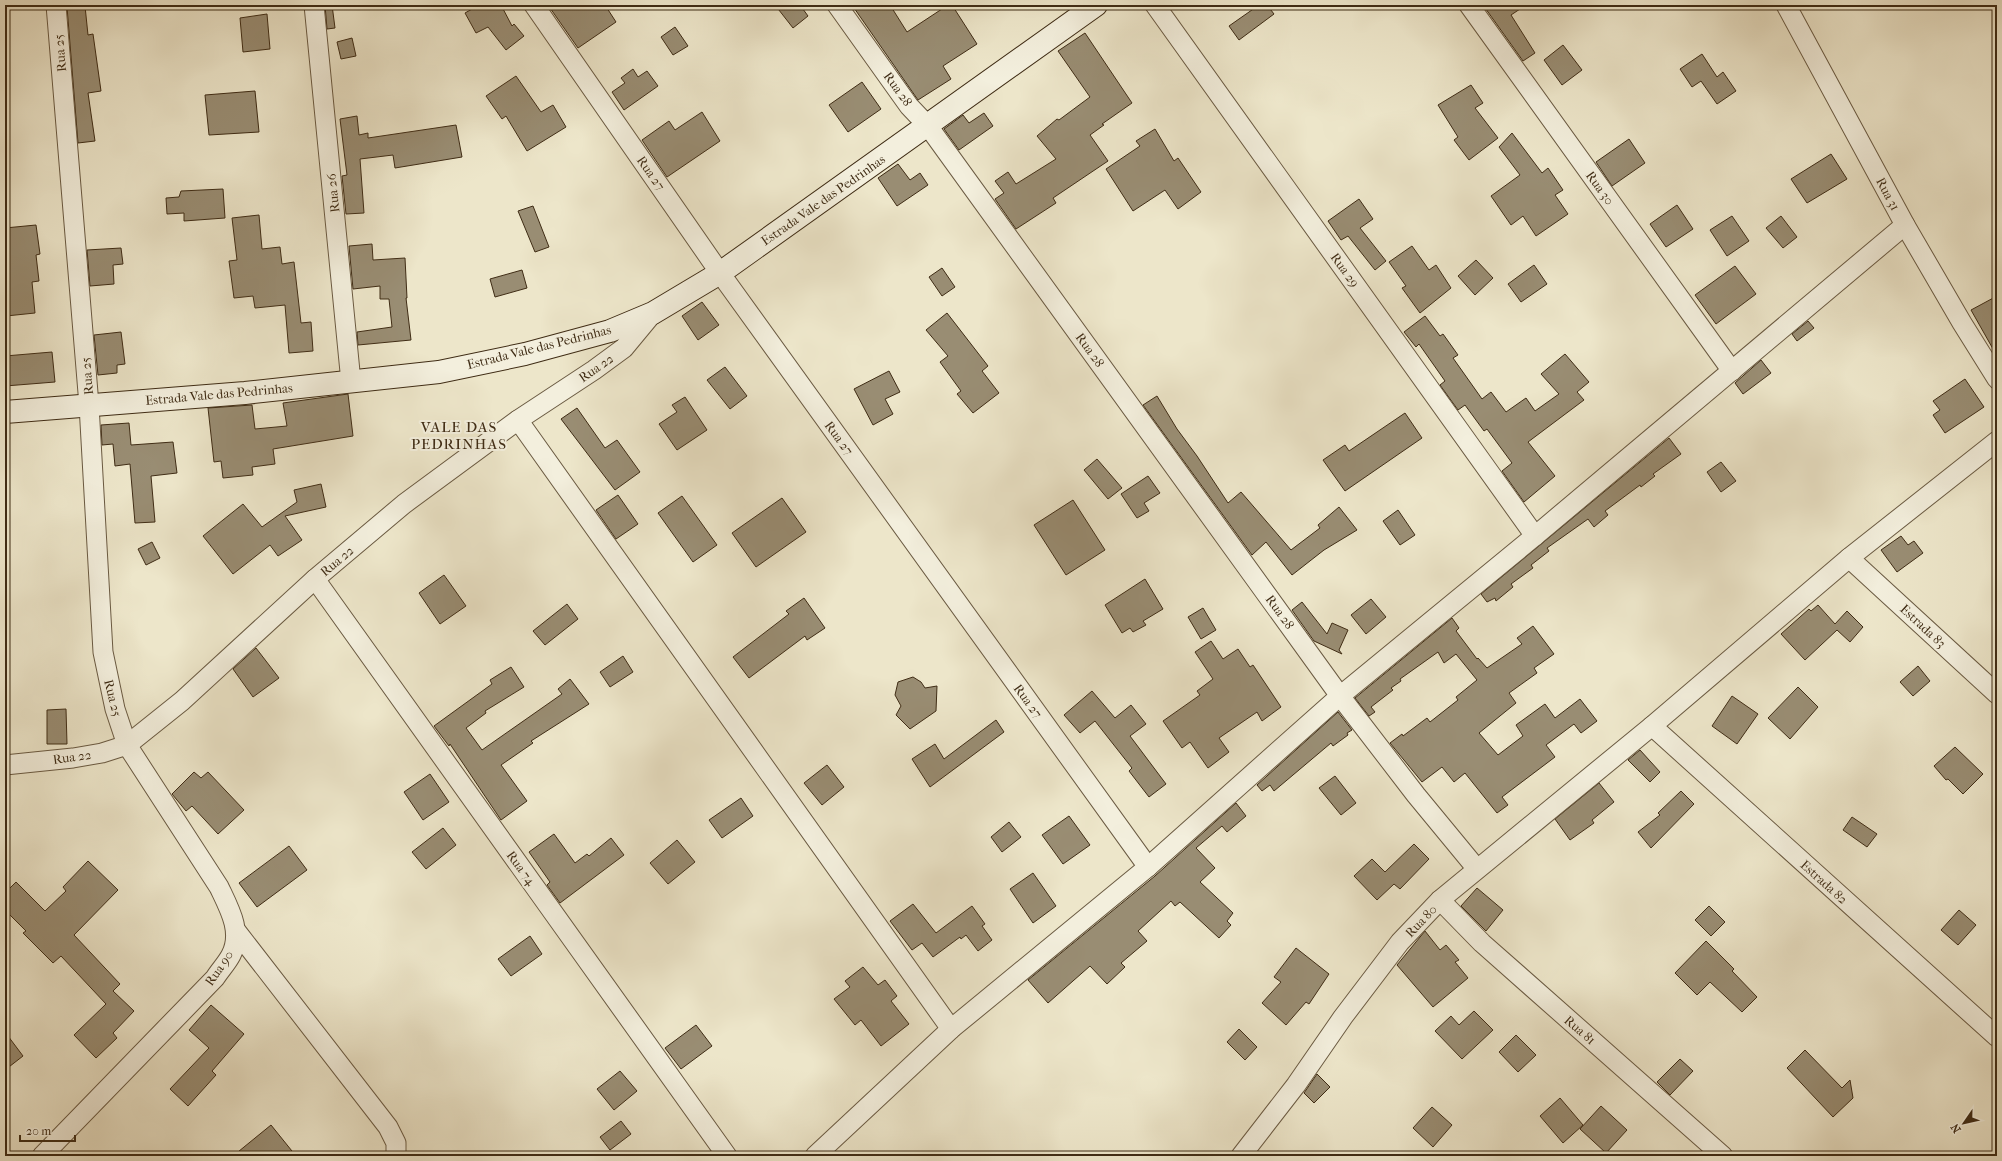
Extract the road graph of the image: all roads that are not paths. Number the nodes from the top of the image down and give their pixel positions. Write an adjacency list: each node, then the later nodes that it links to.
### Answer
1 (56, 5): 16 (street, Rua 25)
2 (314, 5): 15 (street, Rua 26)
3 (534, 5): 11 (street, Rua 27)
4 (837, 5): 9 (street, Rua 28)
5 (1096, 5): 9 (main road, Estrada Vale das Pedrinhas)
6 (1155, 5): 20 (street, Rua 29)
7 (1469, 5): 13 (street, Rua 30)
8 (1786, 5): 10 (street, Rua 31)
9 (928, 126): 11 (main road, Estrada Vale das Pedrinhas); 24 (street, Rua 28)
10 (1905, 225): 13 (street); 14 (street, Rua 31)
11 (720, 273): 12 (main road, Estrada Vale das Pedrinhas); 28 (street, Rua 27)
12 (653, 313): 15 (main road, Estrada Vale das Pedrinhas); 18 (street, Rua 22)
13 (1732, 371): 20 (street)
14 (1997, 379)
15 (352, 382): 16 (main road, Estrada Vale das Pedrinhas)
16 (89, 406): 17 (main road, Estrada Vale das Pedrinhas); 26 (street, Rua 25)
17 (5, 412)
18 (518, 420): 22 (street, Rua 22); 32 (street)
19 (1997, 441): 21 (street, Rua 80)
20 (1535, 536): 24 (street)
21 (1849, 558): 23 (street, Estrada 83); 25 (street, Rua 80)
22 (315, 579): 26 (street, Rua 22); 36 (street, Rua 74)
23 (1997, 694)
24 (1340, 696): 28 (street); 29 (street)
25 (1652, 726): 29 (street, Rua 80); 33 (street, Estrada 82)
26 (127, 745): 27 (street, Rua 22); 31 (street, Rua 90)
27 (5, 765)
28 (1148, 867): 32 (street)
29 (1477, 869): 30 (street, Rua 80)
30 (1440, 900): 38 (street, Rua 80); 39 (street, Rua 81)
31 (236, 932): 34 (street, Rua 90); 35 (street)
32 (951, 1029): 37 (street)
33 (1997, 1037)
34 (42, 1156)
35 (396, 1156)
36 (727, 1156)
37 (815, 1156)
38 (1241, 1156)
39 (1723, 1156)

